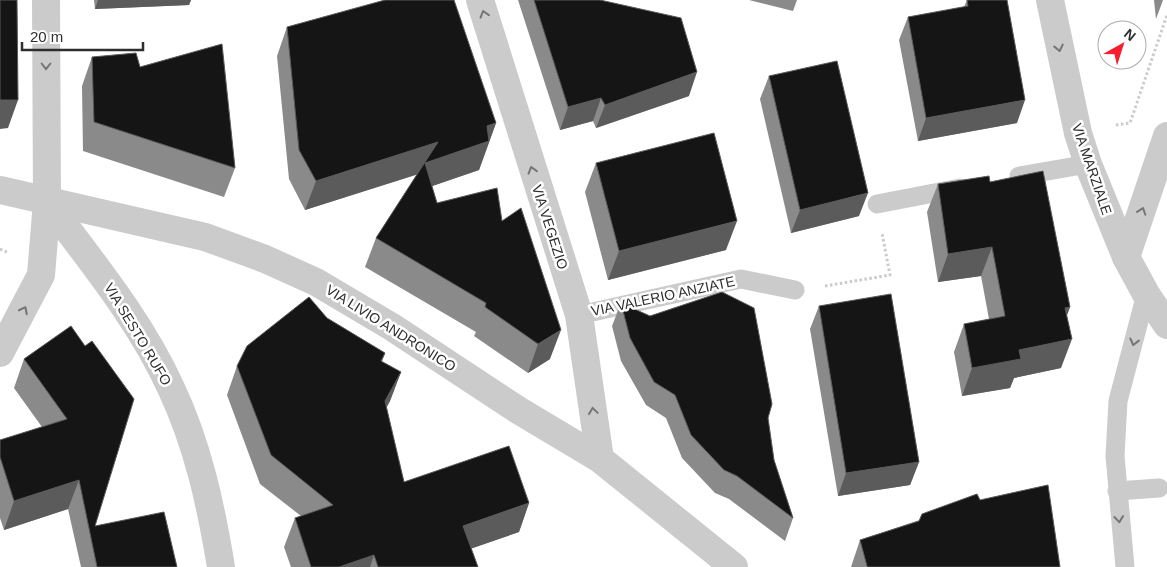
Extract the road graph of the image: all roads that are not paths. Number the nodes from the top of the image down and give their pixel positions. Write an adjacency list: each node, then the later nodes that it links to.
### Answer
1 (46, 0): 9 (street, one-way to 9)
2 (480, 0): 14 (street, VIA VEGEZIO, one-way to 2)
3 (1050, 0): 5 (street, VIA MARZIALE, one-way to 5)
4 (1167, 136): 11 (street, one-way to 4)
5 (1088, 164): 6 (lane); 11 (street, VIA MARZIALE)
6 (1000, 180)
7 (982, 184): 10 (lane)
8 (0, 190): 9 (street, VIA LIVIO ANDRONICO)
9 (47, 202): 16 (street, one-way to 9); 17 (street, VIA LIVIO ANDRONICO); 20 (street, VIA SESTO RUFO)
10 (878, 204)
11 (1126, 257): 13 (street, VIA MARZIALE)
12 (795, 290): 14 (lane, VIA VALERIO ANZIATE)
13 (1146, 294): 15 (street, VIA MARZIALE); 19 (lane, one-way to 19)
14 (579, 315): 17 (street, VIA VEGEZIO, one-way to 14)
15 (1167, 325)
16 (0, 353)
17 (600, 460): 21 (street, VIA LIVIO ANDRONICO)
18 (1158, 488): 19 (lane)
19 (1116, 491): 22 (lane, one-way to 22)
20 (221, 567)
21 (734, 567)
22 (1124, 567)

